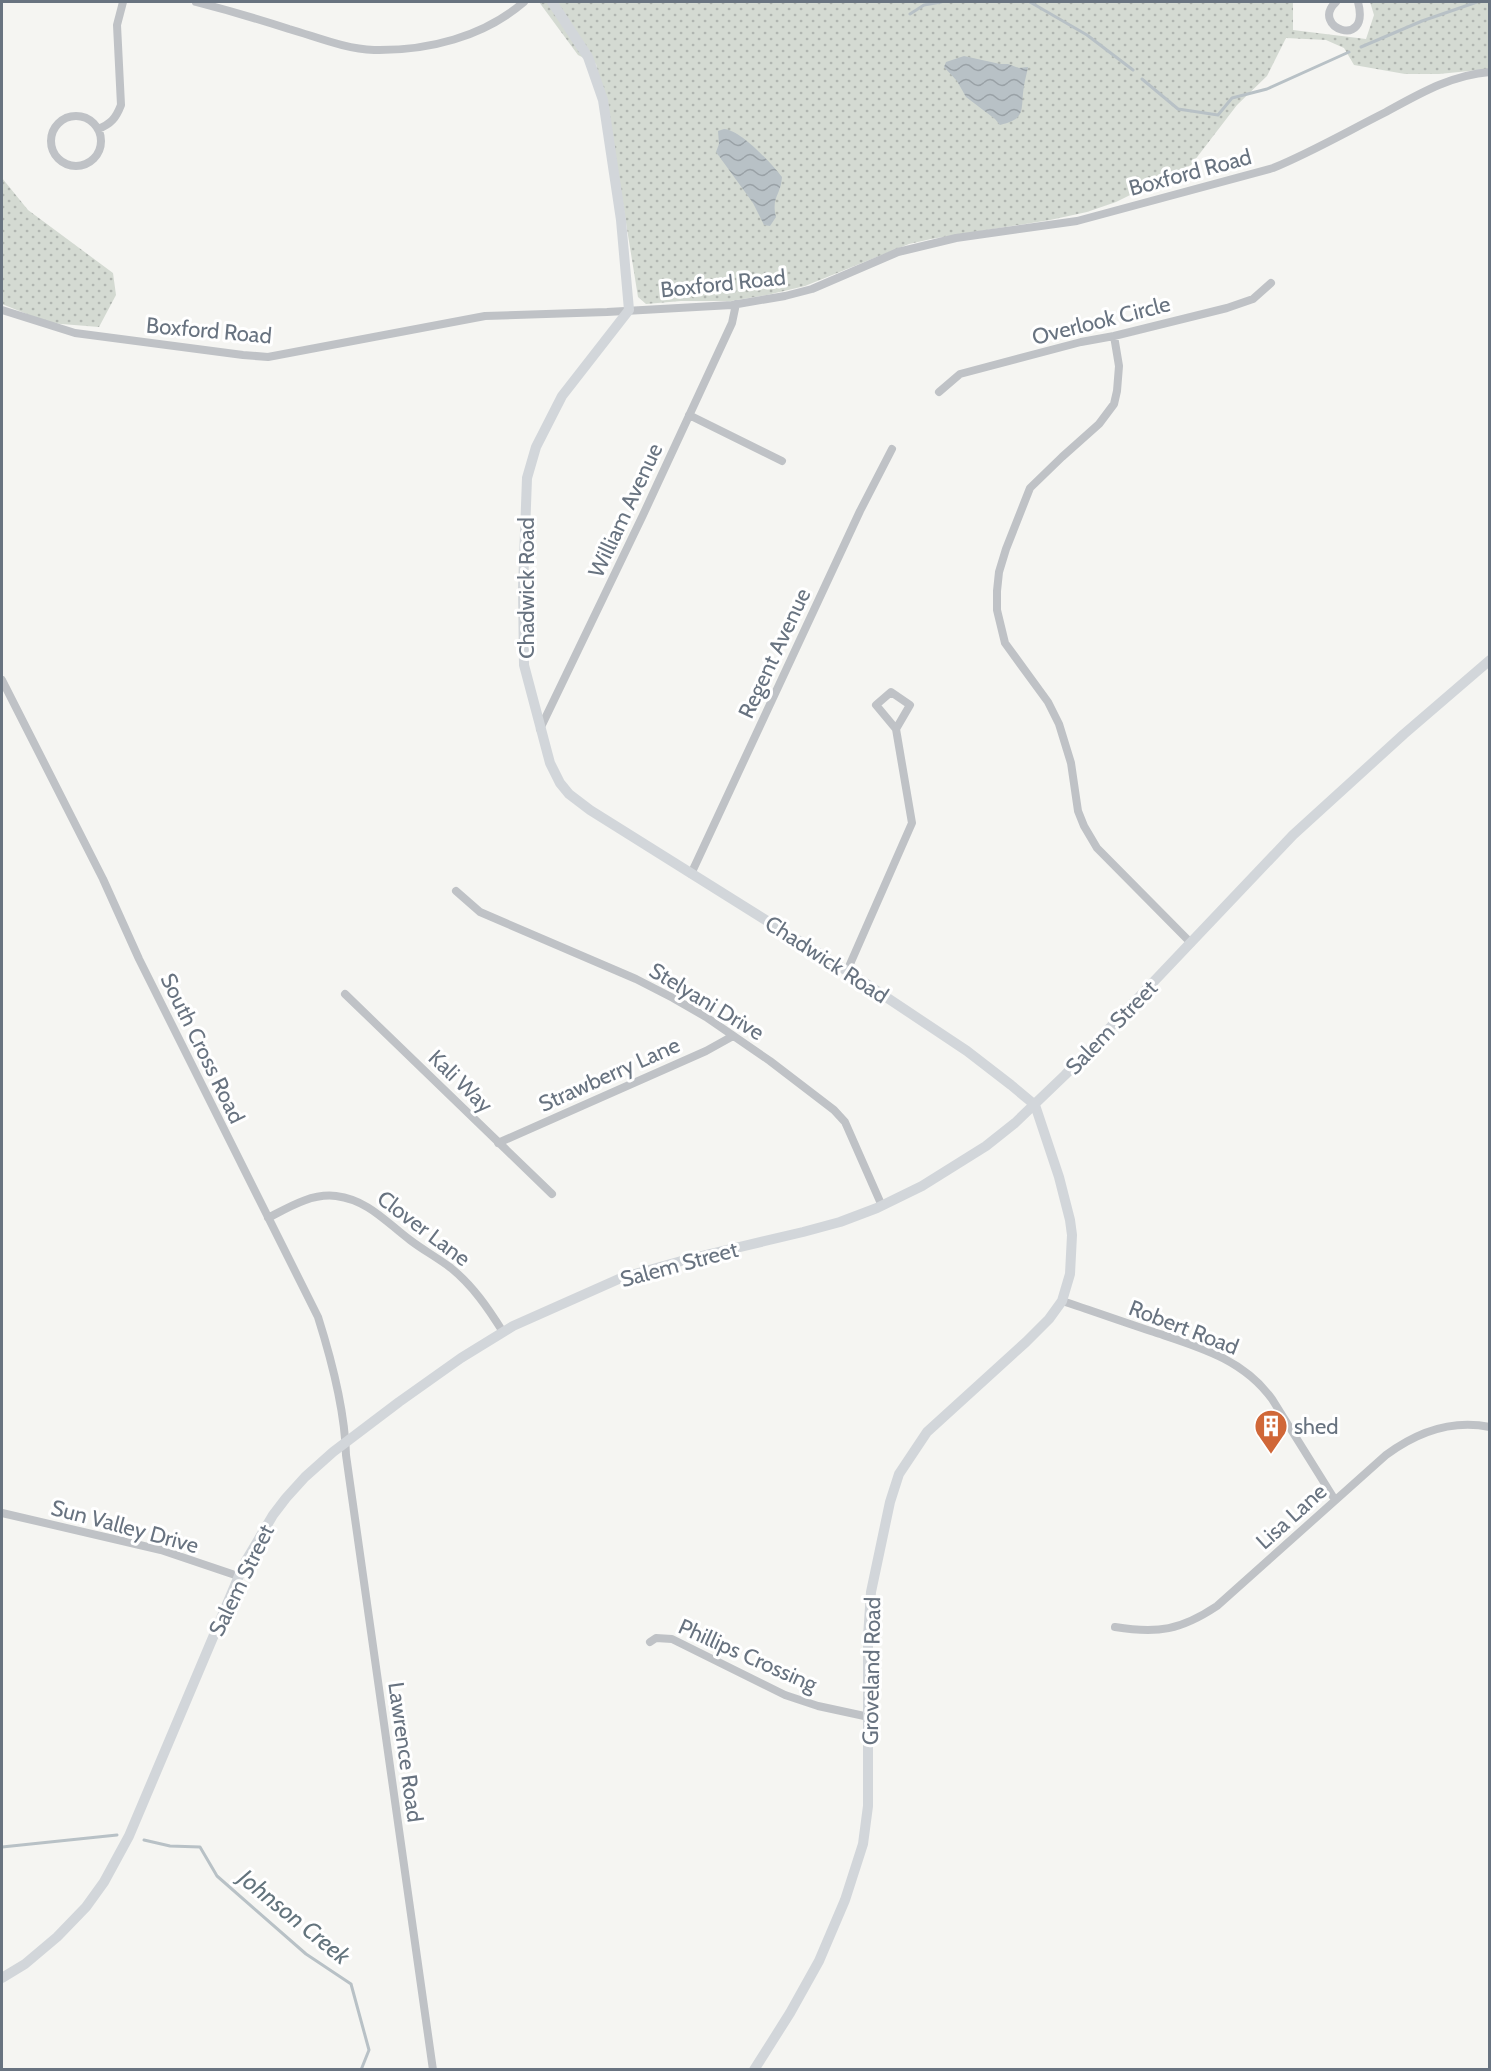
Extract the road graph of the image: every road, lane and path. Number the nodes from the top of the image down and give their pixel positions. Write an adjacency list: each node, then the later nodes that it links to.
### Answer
1 (123, 2): 8 (street)
2 (196, 2): 3 (street)
3 (524, 2)
4 (552, 2): 12 (main road)
5 (1336, 2): 6 (street)
6 (1358, 2)
7 (1490, 72): 10 (street, Boxford Road)
8 (98, 129): 8 (street)
9 (1271, 283): 13 (street, Overlook Circle)
10 (736, 304): 12 (street, Boxford Road); 15 (street, William Avenue)
11 (2, 310): 12 (street, Boxford Road)
12 (629, 310): 20 (main road, Chadwick Road)
13 (1114, 336): 14 (street, Overlook Circle); 24 (street)
14 (939, 392)
15 (689, 415): 17 (street); 20 (street, William Avenue)
16 (892, 449): 22 (street, Regent Avenue)
17 (783, 461)
18 (1490, 660): 24 (main road, Salem Street)
19 (2, 680): 32 (street, South Cross Road)
20 (540, 729): 22 (main road, Chadwick Road)
21 (896, 729): 25 (street)
22 (692, 874): 25 (main road, Chadwick Road)
23 (456, 891): 27 (street, Stelyani Drive)
24 (1191, 943): 28 (main road, Salem Street)
25 (847, 971): 28 (main road, Chadwick Road)
26 (345, 994): 29 (street, Kali Way)
27 (733, 1036): 29 (street, Strawberry Lane); 31 (street, Stelyani Drive)
28 (1035, 1105): 31 (main road, Salem Street); 33 (main road, Groveland Road)
29 (498, 1143): 30 (street, Kali Way)
30 (552, 1194)
31 (882, 1206): 34 (main road, Salem Street)
32 (268, 1218): 34 (street, Clover Lane); 36 (street, South Cross Road)
33 (1062, 1301): 37 (street, Robert Road); 42 (main road, Groveland Road)
34 (503, 1332): 36 (main road, Salem Street)
35 (1490, 1427): 37 (street, Lisa Lane)
36 (346, 1440): 39 (main road, Salem Street); 44 (street, Lawrence Road)
37 (1335, 1500): 40 (street, Lisa Lane)
38 (2, 1513): 39 (street, Sun Valley Drive)
39 (238, 1576): 43 (main road, Salem Street)
40 (1116, 1627)
41 (650, 1642): 42 (street, Phillips Crossing)
42 (869, 1717): 45 (main road, Groveland Road)
43 (2, 1978)
44 (433, 2070)
45 (754, 2070)

